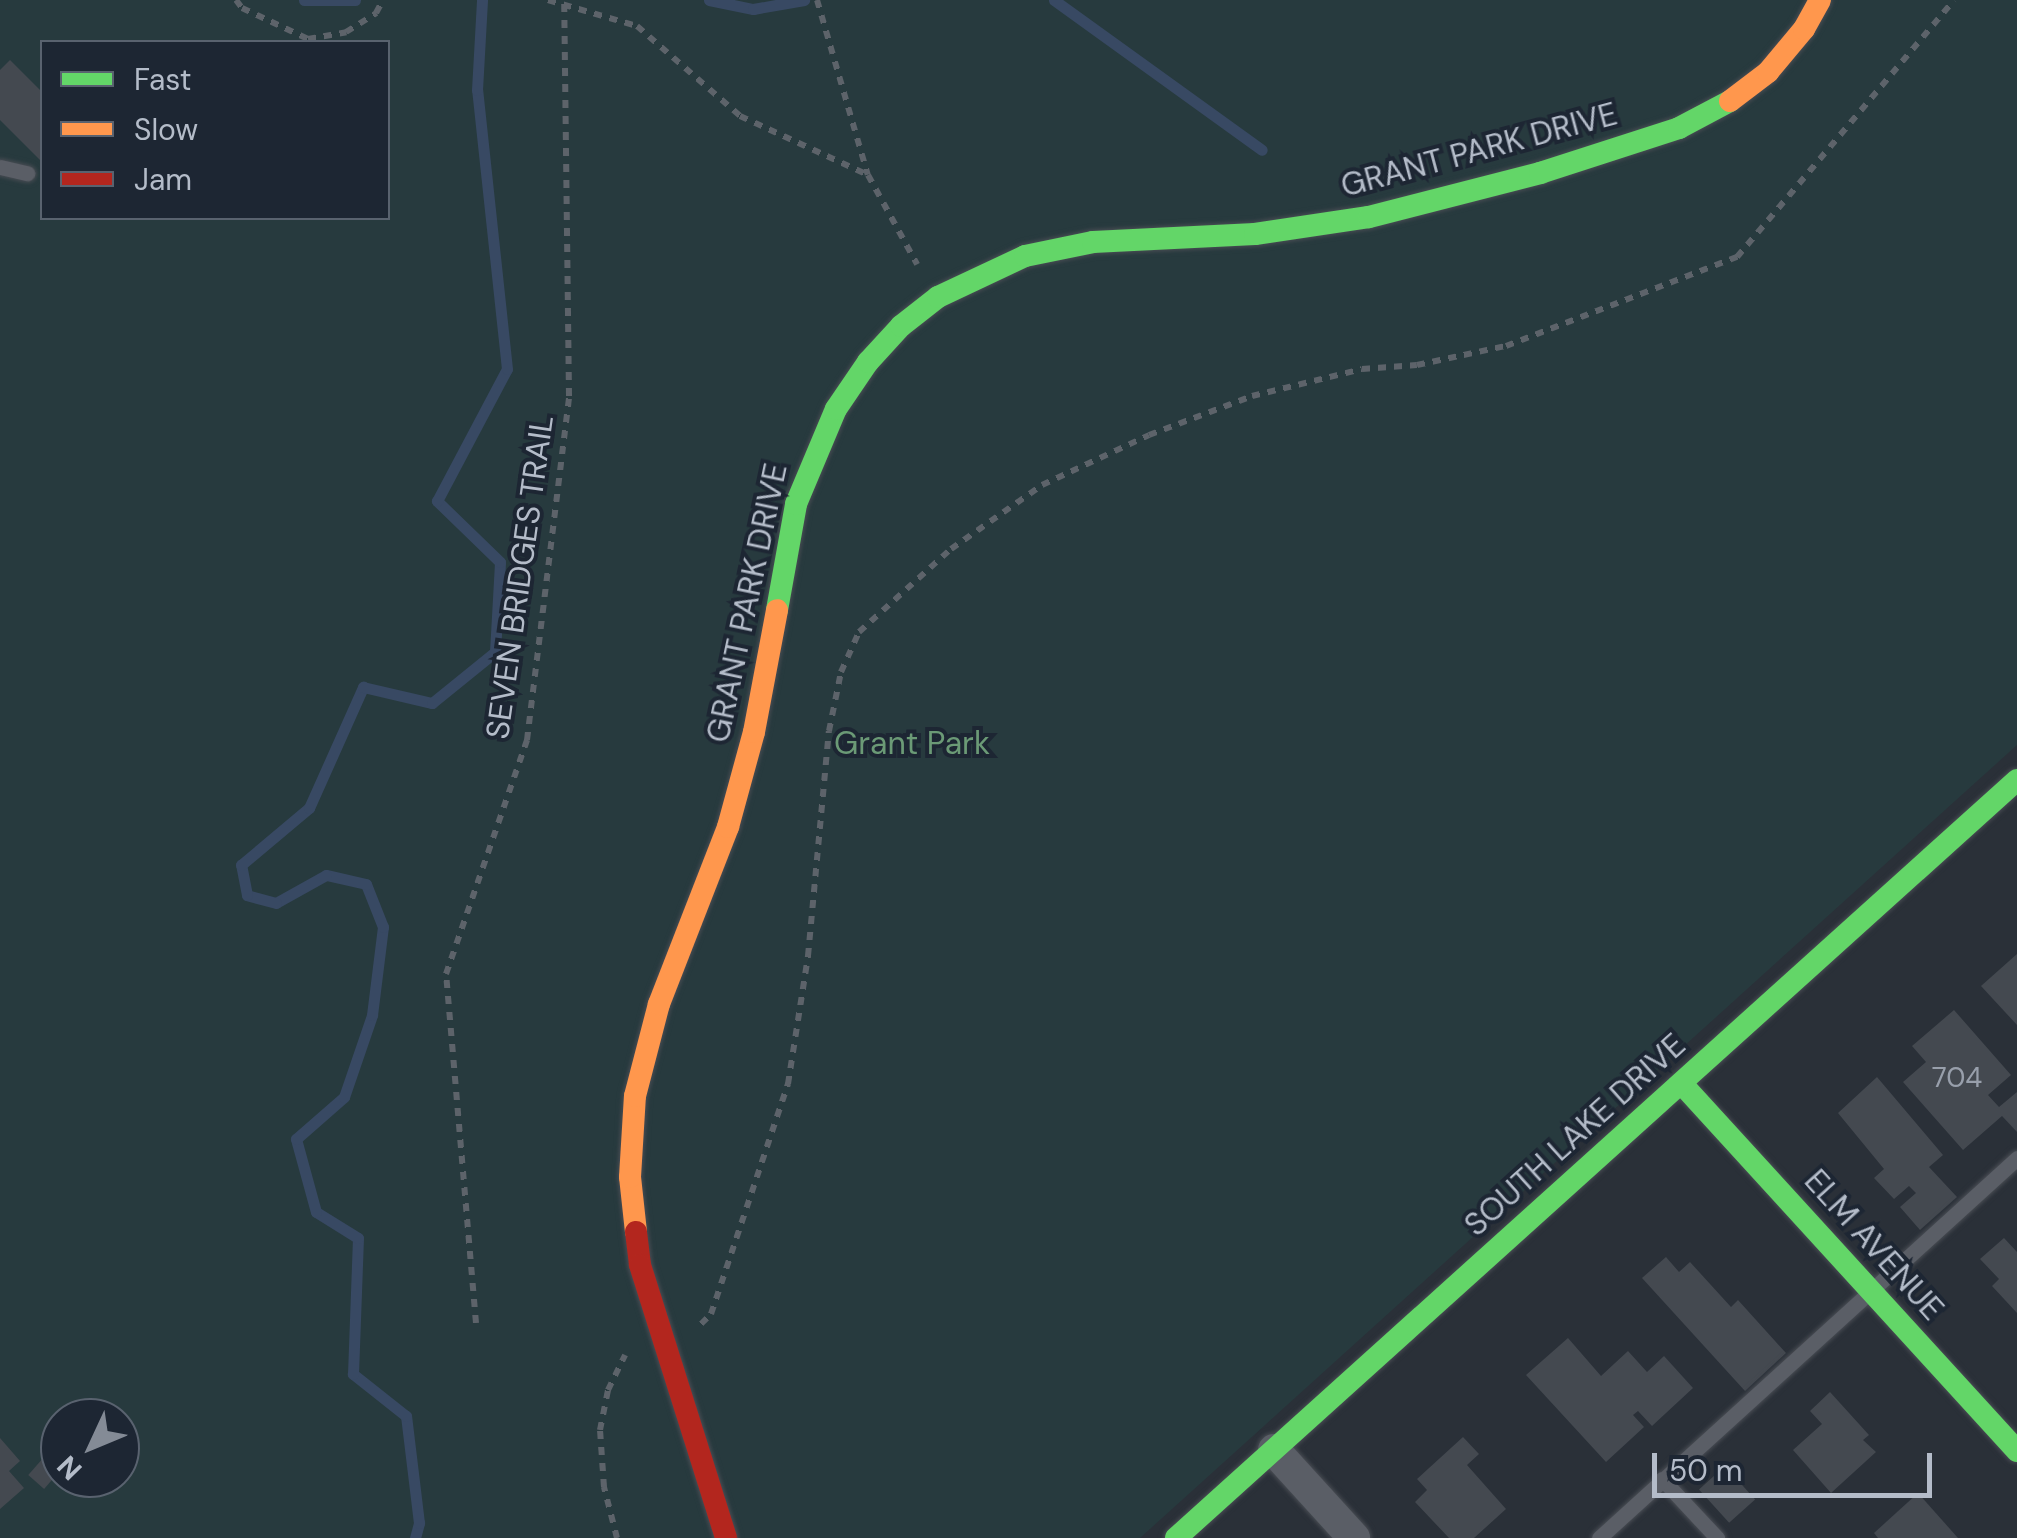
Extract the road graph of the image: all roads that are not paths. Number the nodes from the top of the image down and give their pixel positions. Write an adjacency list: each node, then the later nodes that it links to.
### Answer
1 (1820, 0): 11 (street, GRANT PARK DRIVE)
2 (0, 168): 3 (lane)
3 (27, 173)
4 (2017, 780): 5 (street, SOUTH LAKE DRIVE)
5 (1682, 1084): 7 (street, ELM AVENUE); 8 (street, SOUTH LAKE DRIVE)
6 (2017, 1158): 7 (lane)
7 (1870, 1289): 9 (street, ELM AVENUE); 10 (lane)
8 (1274, 1450): 12 (street, SOUTH LAKE DRIVE); 13 (street)
9 (2017, 1451)
10 (1662, 1480): 14 (lane); 15 (lane)
11 (726, 1538)
12 (1176, 1538)
13 (1354, 1538)
14 (1599, 1538)
15 (1717, 1538)

